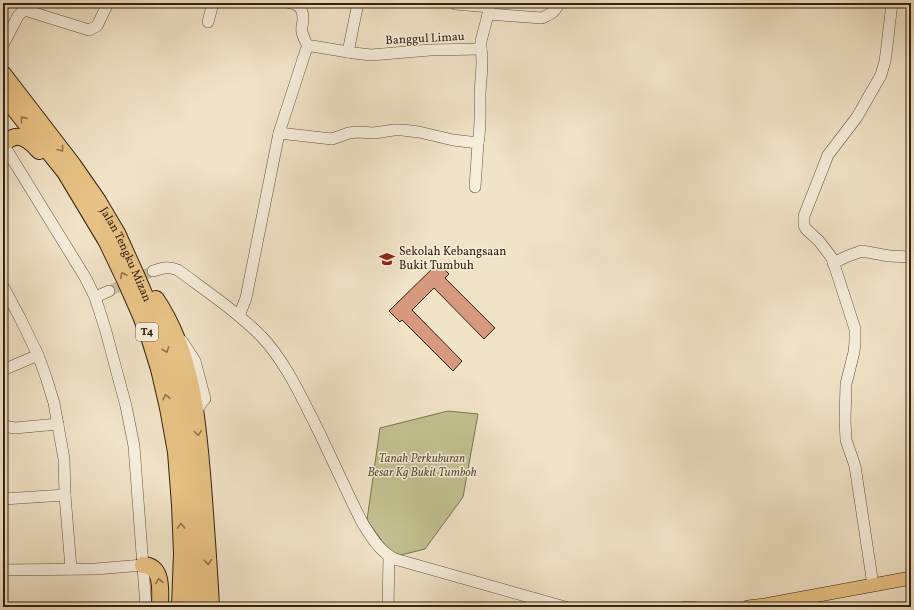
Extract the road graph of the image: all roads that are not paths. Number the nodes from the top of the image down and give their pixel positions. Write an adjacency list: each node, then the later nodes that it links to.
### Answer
1 (108, 3): 8 (street)
2 (213, 3): 10 (street)
3 (290, 3): 12 (street)
4 (358, 3): 14 (street)
5 (558, 3): 9 (street)
6 (892, 3): 23 (street)
7 (455, 4): 9 (street)
8 (32, 7): 11 (street)
9 (490, 8): 13 (street, Banggul Limau)
10 (208, 22)
11 (3, 45)
12 (308, 47): 14 (street, Banggul Limau); 17 (street)
13 (481, 49): 14 (street, Banggul Limau); 19 (street)
14 (348, 52)
15 (3, 74): 25 (highway, Jalan Tengku Mizan / T4, one-way to 25)
16 (3, 95): 21 (highway, Jalan Tengku Mizan / T4, one-way to 16)
17 (279, 133): 19 (street); 29 (street)
18 (3, 143): 21 (highway); 28 (street)
19 (478, 143): 20 (street)
20 (475, 187)
21 (85, 206): 36 (highway, Jalan Tengku Mizan / T4, one-way to 21)
22 (911, 257): 23 (street)
23 (833, 262): 42 (street)
24 (153, 271): 29 (street)
25 (136, 274): 48 (highway, Jalan Tengku Mizan / T4, one-way to 48); 49 (highway, one-way to 49)
26 (4, 290): 30 (street)
27 (109, 291): 28 (street)
28 (95, 297): 38 (street)
29 (239, 316): 37 (street)
30 (38, 355): 31 (street); 32 (street)
31 (3, 370)
32 (58, 424): 33 (street); 34 (street)
33 (3, 425)
34 (65, 495): 35 (street); 39 (street)
35 (3, 499)
36 (182, 552): 46 (highway, Jalan Tengku Mizan / T4); 47 (highway)
37 (389, 556): 50 (street); 51 (street)
38 (143, 565): 39 (street); 44 (street); 45 (highway, one-way to 38)
39 (71, 569): 40 (street)
40 (3, 570)
41 (911, 578): 42 (main road)
42 (873, 585): 43 (main road)
43 (774, 605): 54 (main road)
44 (146, 607)
45 (160, 607)
46 (180, 607)
47 (187, 607)
48 (196, 607)
49 (211, 607)
50 (388, 607)
51 (565, 607)
52 (685, 607): 53 (street)
53 (694, 607)
54 (748, 607)

